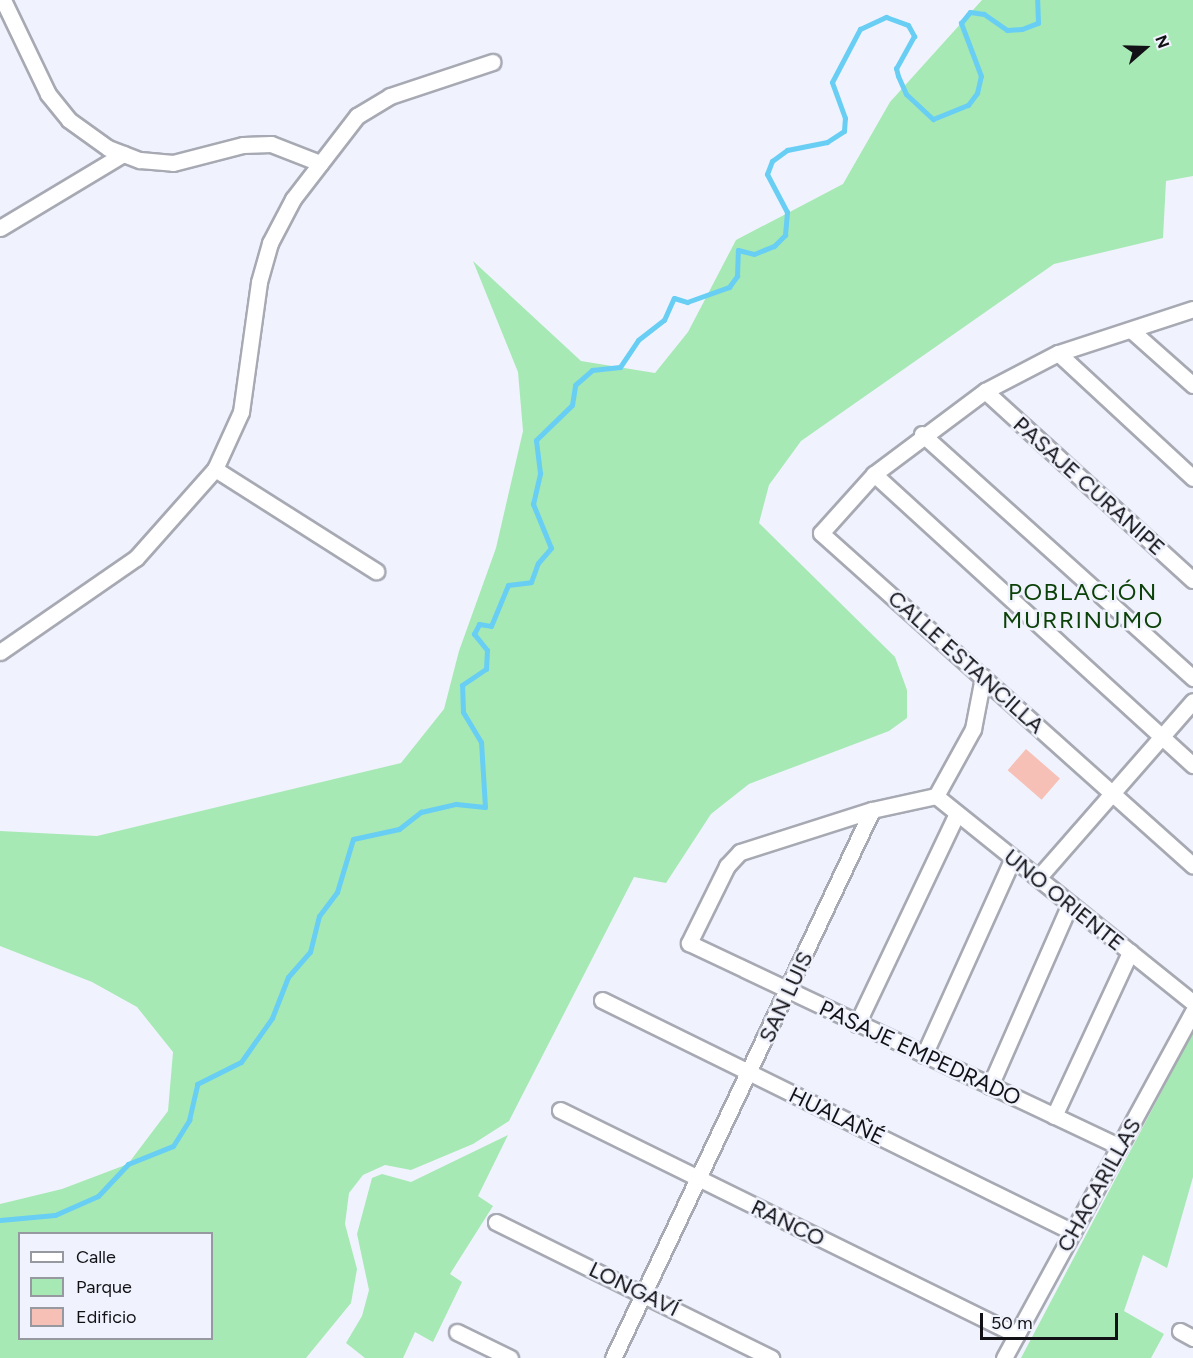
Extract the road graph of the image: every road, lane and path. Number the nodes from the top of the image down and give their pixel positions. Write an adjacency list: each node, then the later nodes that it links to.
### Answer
1 (3, 0): 3 (street)
2 (492, 62): 4 (street)
3 (123, 154): 4 (street); 5 (street)
4 (320, 164): 12 (street)
5 (0, 228)
6 (1193, 309): 7 (street)
7 (1131, 330): 8 (street); 9 (street)
8 (1058, 353): 10 (street); 14 (street)
9 (1193, 385)
10 (986, 391): 11 (street); 16 (street, PASAJE CURANIPE)
11 (922, 434): 13 (street); 19 (street)
12 (215, 469): 15 (street); 17 (street)
13 (874, 474): 18 (street, CALLE ESTANCILLA); 21 (street)
14 (1193, 478)
15 (376, 571)
16 (1193, 580)
17 (0, 652)
18 (983, 677): 23 (street, CALLE ESTANCILLA); 24 (street)
19 (1193, 678)
20 (1193, 700): 21 (street)
21 (1162, 736): 22 (street); 23 (street)
22 (1193, 765)
23 (1111, 791): 28 (street, CALLE ESTANCILLA); 29 (street)
24 (936, 796): 25 (street); 26 (street, UNO ORIENTE)
25 (873, 810): 32 (street, SAN LUIS); 32 (street, PASAJE EMPEDRADO)
26 (957, 813): 27 (street, UNO ORIENTE); 36 (street)
27 (1012, 858): 29 (street, UNO ORIENTE); 37 (street)
28 (1193, 866)
29 (1038, 878): 30 (street, UNO ORIENTE)
30 (1070, 904): 31 (street, UNO ORIENTE); 39 (street)
31 (1130, 952): 34 (street, UNO ORIENTE); 41 (street)
32 (788, 991): 36 (street, PASAJE EMPEDRADO); 38 (street, SAN LUIS)
33 (602, 1000): 38 (street, HUALAÑÉ)
34 (1193, 1003)
35 (1193, 1012): 42 (street, CHACARILLAS)
36 (857, 1024): 37 (street, PASAJE EMPEDRADO)
37 (924, 1055): 39 (street, PASAJE EMPEDRADO)
38 (750, 1073): 43 (street, SAN LUIS); 45 (street, HUALAÑÉ)
39 (990, 1086): 41 (street, PASAJE EMPEDRADO)
40 (560, 1110): 43 (street, RANCO)
41 (1054, 1116): 42 (street, PASAJE EMPEDRADO)
42 (1119, 1146): 45 (street, CHACARILLAS)
43 (700, 1180): 46 (street, SAN LUIS); 48 (street, RANCO)
44 (496, 1222): 46 (street, LONGAVÍ)
45 (1073, 1232): 48 (street, CHACARILLAS)
46 (645, 1293): 50 (street, SAN LUIS); 51 (street, LONGAVÍ)
47 (457, 1332): 49 (street)
48 (1017, 1335): 52 (street, CHACARILLAS)
49 (510, 1358)
50 (614, 1358)
51 (771, 1358)
52 (1004, 1358)

